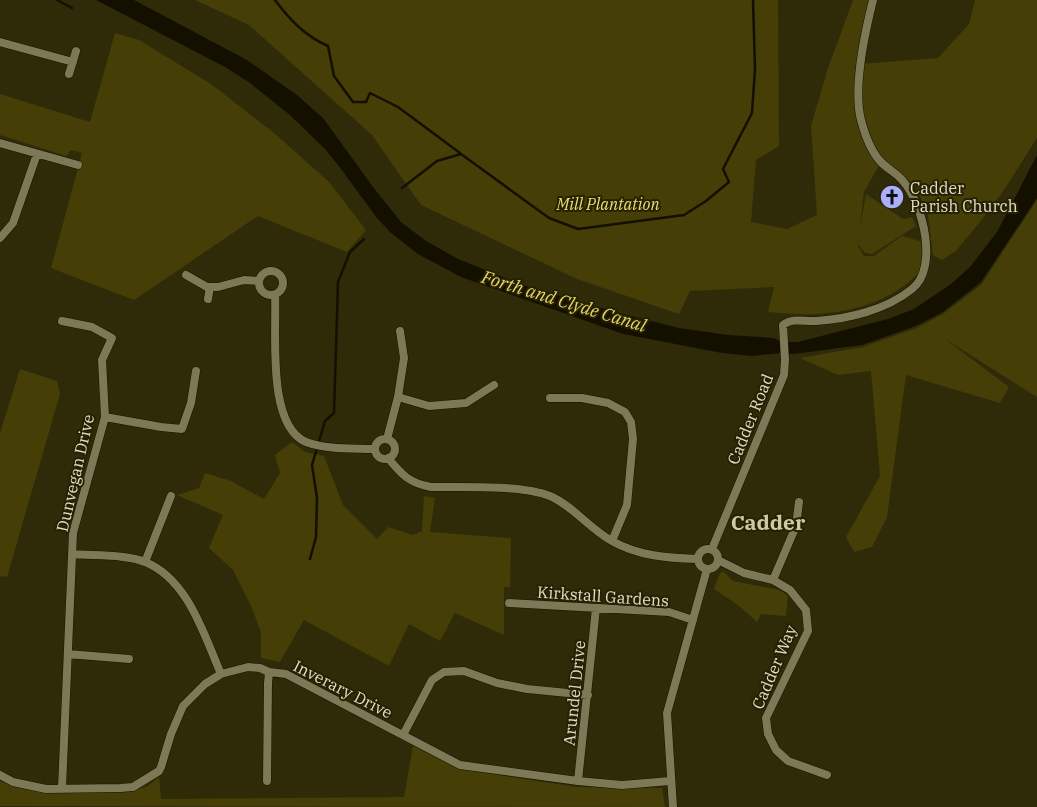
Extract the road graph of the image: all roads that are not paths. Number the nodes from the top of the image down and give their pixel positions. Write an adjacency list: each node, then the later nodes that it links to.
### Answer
1 (873, 0): 28 (street, Cadder Road)
2 (0, 42): 4 (street)
3 (76, 52): 4 (street)
4 (73, 62): 5 (street)
5 (69, 74)
6 (0, 142): 7 (street)
7 (37, 154): 8 (street); 9 (street)
8 (78, 164)
9 (0, 238)
10 (186, 275): 12 (street)
11 (258, 281): 12 (street); 13 (street); 13 (street)
12 (210, 287): 14 (street)
13 (275, 295): 23 (street)
14 (208, 299)
15 (62, 321): 21 (street, Dunvegan Drive)
16 (400, 331): 19 (street)
17 (196, 372): 21 (street)
18 (494, 385): 19 (street)
19 (398, 397): 22 (street)
20 (550, 398): 27 (street)
21 (105, 417): 29 (street, Dunvegan Drive)
22 (387, 439): 23 (street); 24 (street)
23 (375, 449): 24 (street)
24 (388, 458): 27 (street)
25 (171, 496): 32 (street)
26 (799, 502): 34 (street)
27 (612, 541): 30 (street)
28 (712, 550): 30 (street); 31 (street)
29 (72, 554): 32 (street); 38 (street, Dunvegan Drive)
30 (697, 559): 33 (street)
31 (718, 560): 33 (street); 34 (street, Cadder Way)
32 (145, 562): 41 (street)
33 (707, 569): 37 (street)
34 (773, 580): 45 (street, Cadder Way)
35 (509, 603): 36 (street, Kirkstall Gardens)
36 (596, 608): 37 (street, Kirkstall Gardens); 42 (street, Arundel Drive)
37 (694, 620): 48 (street)
38 (68, 654): 39 (street); 49 (street, Dunvegan Drive)
39 (129, 658)
40 (269, 672): 41 (street, Inverary Drive); 43 (street, Inverary Drive); 46 (street)
41 (220, 674): 49 (street, Inverary Drive)
42 (588, 695): 43 (street); 47 (street, Arundel Drive)
43 (403, 735): 47 (street, Inverary Drive)
44 (0, 774): 49 (street, Inverary Drive)
45 (827, 775)
46 (267, 781)
47 (578, 781): 48 (street, Inverary Drive)
48 (670, 781): 50 (street)
49 (62, 788)
50 (673, 807)

